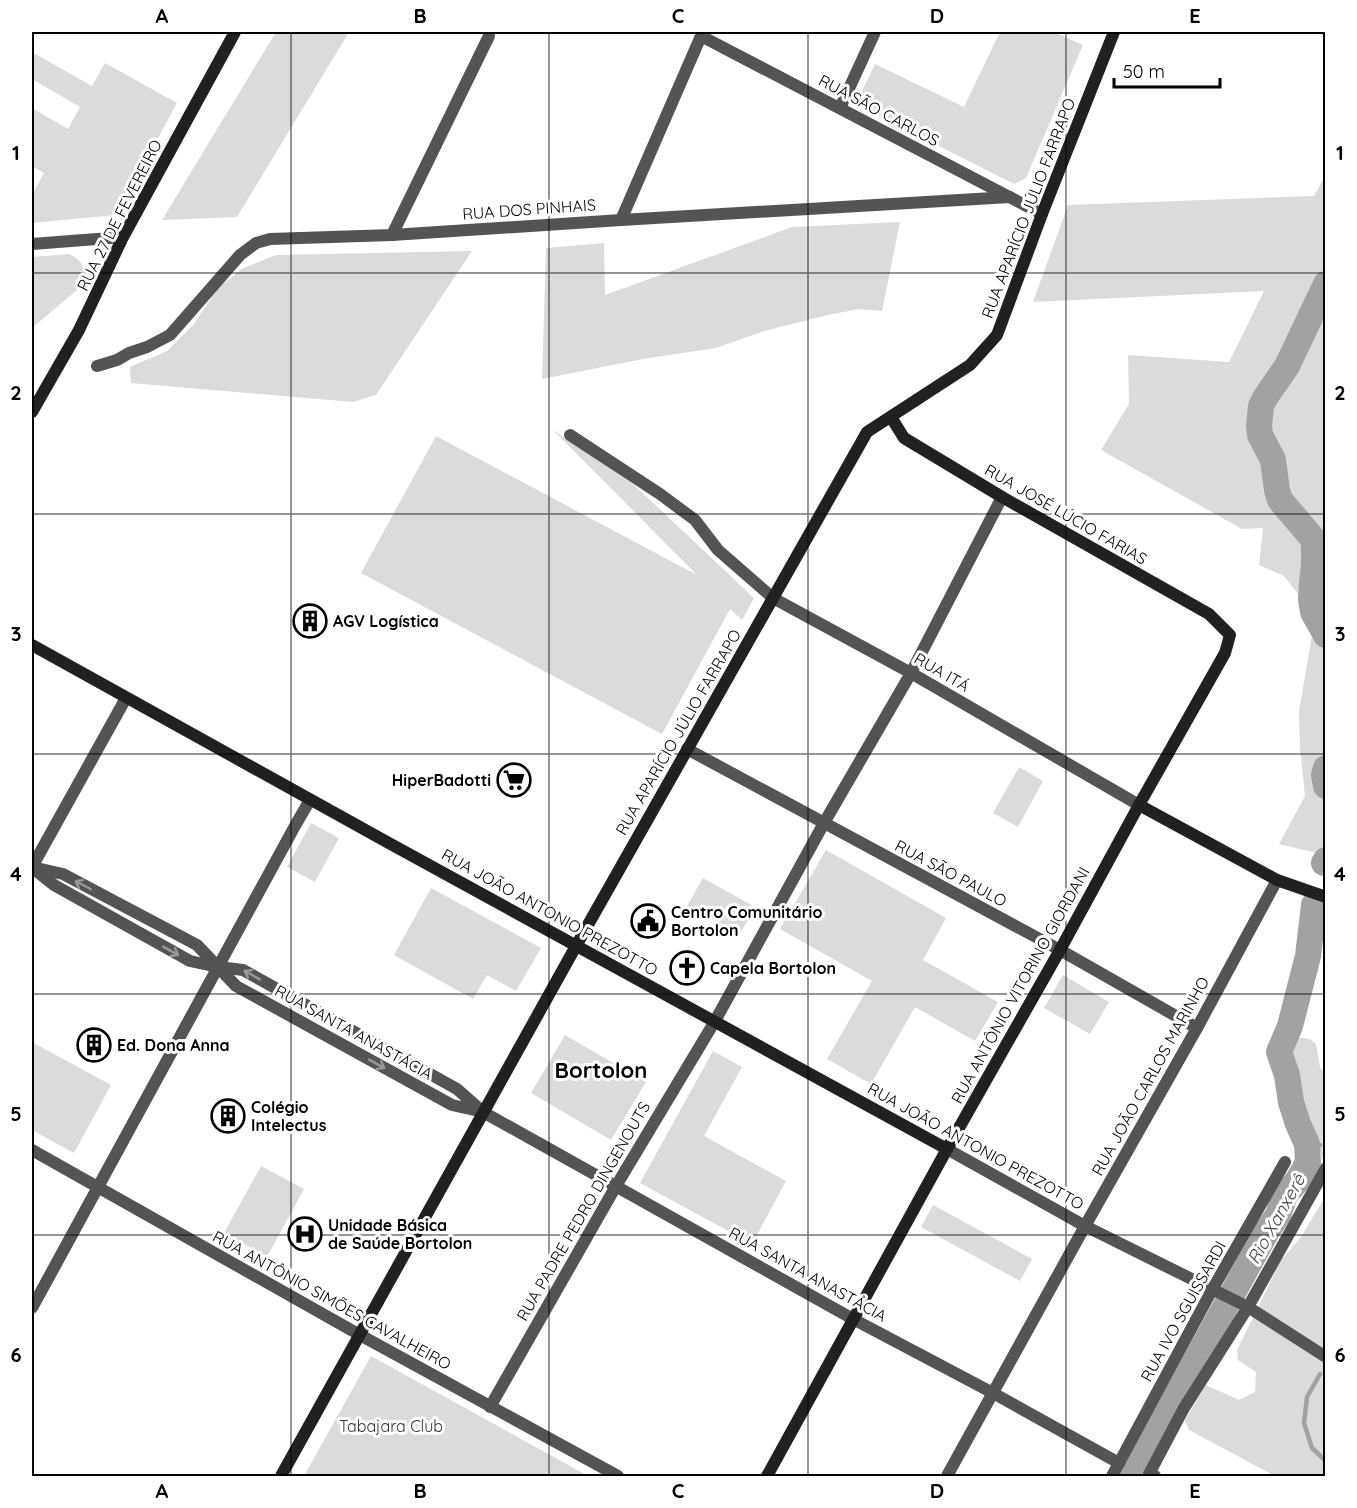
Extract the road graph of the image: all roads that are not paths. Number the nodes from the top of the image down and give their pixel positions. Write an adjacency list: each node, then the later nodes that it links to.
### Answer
1 (235, 32): 10 (street, RUA 27 DE FEVEREIRO)
2 (875, 32): 5 (street)
3 (1114, 32): 7 (street, RUA APARÍCIO JÚLIO FARRAPO)
4 (489, 36): 9 (street)
5 (840, 108): 6 (street, RUA SÃO CARLOS); 8 (street, RUA SÃO CARLOS)
6 (1010, 197): 7 (street, RUA SÃO CARLOS); 8 (street, RUA DOS PINHAIS)
7 (1042, 214): 14 (street, RUA APARÍCIO JÚLIO FARRAPO)
8 (621, 219): 9 (street, RUA DOS PINHAIS)
9 (392, 235): 12 (street, RUA DOS PINHAIS)
10 (123, 237): 11 (street); 13 (street, RUA 27 DE FEVEREIRO)
11 (32, 244)
12 (97, 366)
13 (32, 412)
14 (891, 417): 16 (street, RUA JOSÉ LÚCIO FARIAS); 17 (street, RUA APARÍCIO JÚLIO FARRAPO)
15 (570, 435): 17 (street, RUA ITÁ)
16 (1002, 497): 18 (street, RUA JOSÉ LÚCIO FARIAS); 20 (street, RUA PADRE PEDRO DINGENOUTS)
17 (773, 598): 20 (street, RUA ITÁ); 22 (street, RUA APARÍCIO JÚLIO FARRAPO)
18 (1230, 635): 24 (street, RUA ANTÔNIO VITORINO GIORDANI)
19 (32, 645): 21 (street, RUA JOÃO ANTONIO PREZOTTO)
20 (911, 674): 24 (street, RUA ITÁ); 25 (street, RUA PADRE PEDRO DINGENOUTS)
21 (126, 698): 23 (street, RUA JOÃO ANTONIO PREZOTTO); 26 (street)
22 (687, 749): 25 (street, RUA SÃO PAULO); 33 (street, RUA APARÍCIO JÚLIO FARRAPO)
23 (310, 800): 33 (street, RUA JOÃO ANTONIO PREZOTTO); 35 (street)
24 (1139, 805): 27 (street, RUA ITÁ); 34 (street, RUA ANTÔNIO VITORINO GIORDANI)
25 (824, 824): 34 (street, RUA SÃO PAULO); 38 (street, RUA PADRE PEDRO DINGENOUTS)
26 (32, 867): 28 (street, RUA SANTA ANASTÁCIA, one-way to 26); 30 (street, RUA SANTA ANASTÁCIA)
27 (1277, 880): 29 (street, RUA ITÁ); 39 (street, RUA JOÃO CARLOS MARINHO)
28 (107, 897): 30 (street); 31 (street, RUA SANTA ANASTÁCIA)
29 (1326, 897)
30 (99, 911): 32 (street, RUA SANTA ANASTÁCIA)
31 (156, 923): 32 (street); 35 (street, RUA SANTA ANASTÁCIA)
32 (147, 938): 35 (street, RUA SANTA ANASTÁCIA, one-way to 35)
33 (576, 946): 38 (street, RUA JOÃO ANTONIO PREZOTTO); 44 (street, RUA APARÍCIO JÚLIO FARRAPO)
34 (1060, 950): 39 (street, RUA SÃO PAULO); 45 (street, RUA ANTÔNIO VITORINO GIORDANI)
35 (218, 967): 36 (street, RUA SANTA ANASTÁCIA, one-way to 35); 37 (street, RUA SANTA ANASTÁCIA); 49 (street)
36 (297, 1000): 37 (street); 40 (street, RUA SANTA ANASTÁCIA)
37 (289, 1015): 41 (street, RUA SANTA ANASTÁCIA)
38 (715, 1021): 45 (street, RUA JOÃO ANTONIO PREZOTTO); 50 (street, RUA PADRE PEDRO DINGENOUTS)
39 (1197, 1028): 51 (street, RUA JOÃO CARLOS MARINHO)
40 (356, 1033): 41 (street); 42 (street, RUA SANTA ANASTÁCIA)
41 (347, 1048): 43 (street, RUA SANTA ANASTÁCIA, one-way to 43)
42 (410, 1064): 43 (street); 44 (street, RUA SANTA ANASTÁCIA)
43 (402, 1078): 44 (street, RUA SANTA ANASTÁCIA)
44 (483, 1112): 50 (street, RUA SANTA ANASTÁCIA); 56 (street, RUA APARÍCIO JÚLIO FARRAPO)
45 (947, 1149): 51 (street, RUA JOÃO ANTONIO PREZOTTO); 55 (street, RUA ANTÔNIO VITORINO GIORDANI)
46 (32, 1150): 49 (street, RUA ANTÔNIO SIMÕES CAVALHEIRO)
47 (1285, 1162): 52 (street, RUA IVO SGUISSARDI)
48 (1326, 1168): 53 (street)
49 (98, 1186): 54 (street); 56 (street, RUA ANTÔNIO SIMÕES CAVALHEIRO)
50 (616, 1186): 55 (street, RUA SANTA ANASTÁCIA); 59 (street, RUA PADRE PEDRO DINGENOUTS)
51 (1085, 1226): 52 (street, RUA JOÃO ANTONIO PREZOTTO); 58 (street, RUA JOÃO CARLOS MARINHO)
52 (1217, 1292): 53 (street, RUA JOÃO ANTONIO PREZOTTO); 60 (street, RUA IVO SGUISSARDI)
53 (1248, 1307): 57 (street, RUA JOÃO ANTONIO PREZOTTO); 61 (street)
54 (32, 1308)
55 (853, 1319): 58 (street, RUA SANTA ANASTÁCIA); 64 (street, RUA ANTÔNIO VITORINO GIORDANI)
56 (360, 1335): 59 (street, RUA ANTÔNIO SIMÕES CAVALHEIRO); 62 (street, RUA APARÍCIO JÚLIO FARRAPO)
57 (1326, 1357)
58 (993, 1393): 60 (street, RUA SANTA ANASTÁCIA); 65 (street, RUA JOÃO CARLOS MARINHO)
59 (490, 1407): 63 (street, RUA ANTÔNIO SIMÕES CAVALHEIRO)
60 (1119, 1463): 66 (street, RUA IVO SGUISSARDI)
61 (1152, 1475)
62 (281, 1476)
63 (618, 1476)
64 (767, 1476)
65 (948, 1476)
66 (1112, 1476)

